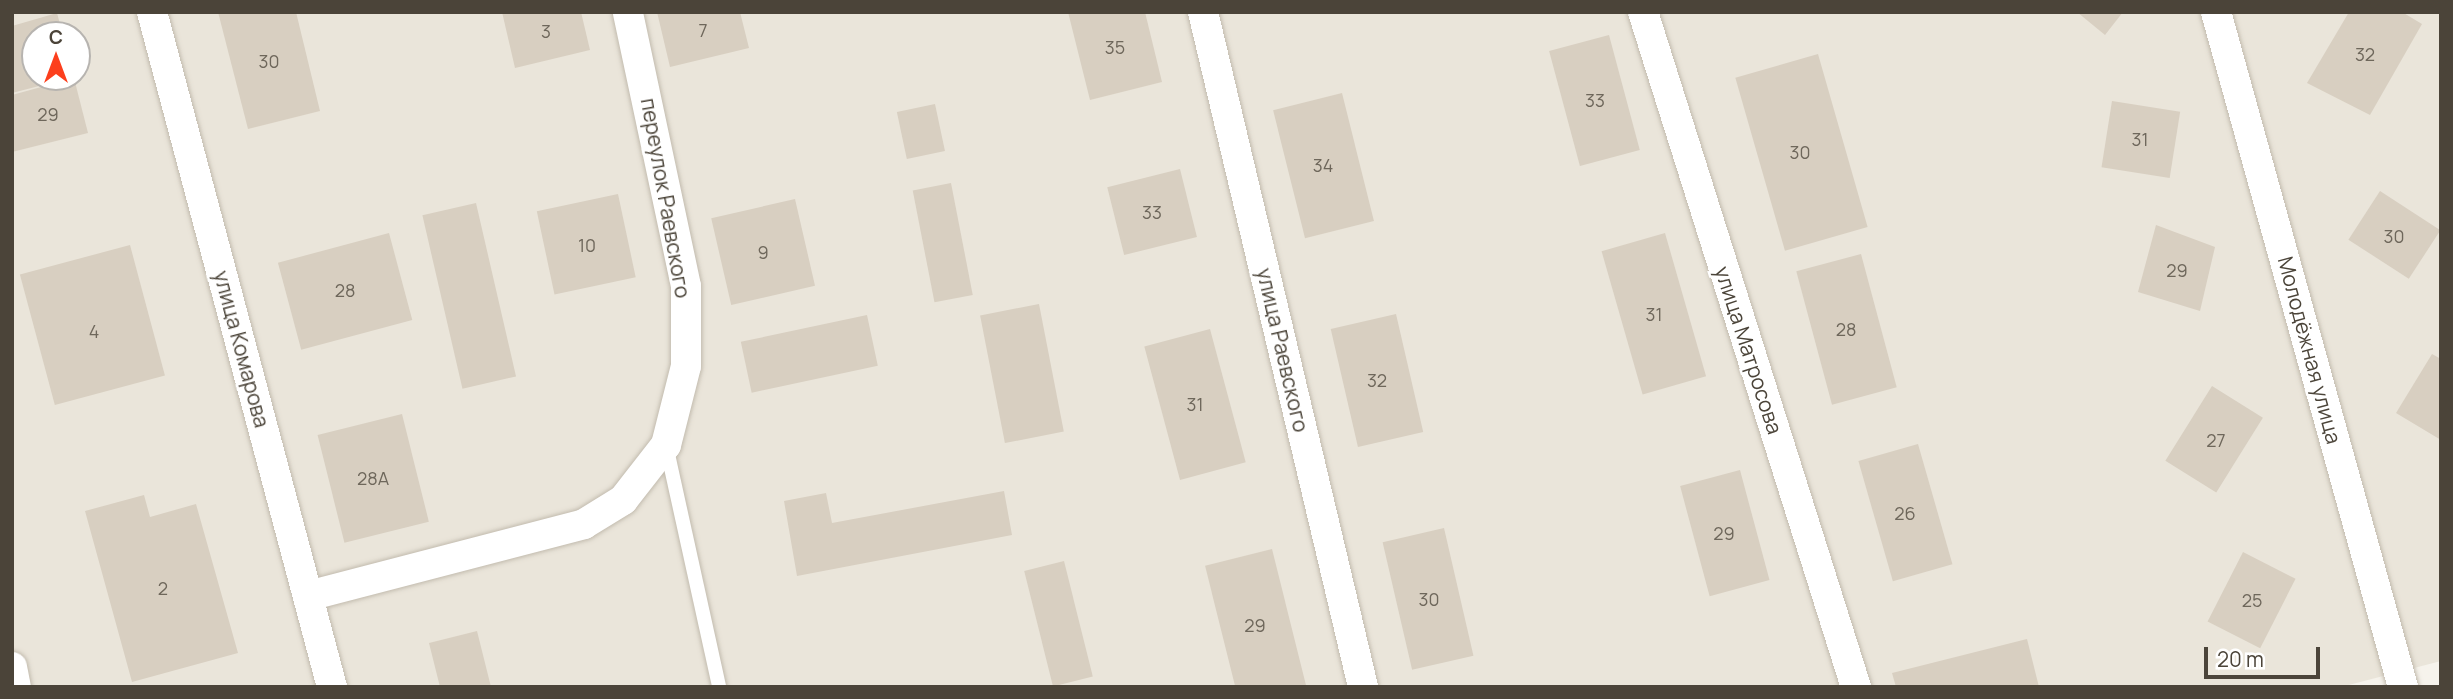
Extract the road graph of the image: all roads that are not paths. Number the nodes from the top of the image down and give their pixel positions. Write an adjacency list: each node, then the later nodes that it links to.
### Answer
1 (152, 12): 7 (street, улица Комарова)
2 (628, 12): 6 (street, переулок Раевского)
3 (1203, 12): 12 (street, улица Раевского)
4 (1643, 12): 13 (street, улица Матросова)
5 (2217, 12): 14 (street, Молодёжная улица)
6 (666, 445): 7 (street, переулок Раевского); 11 (lane)
7 (308, 596): 10 (street, улица Комарова)
8 (12, 667): 9 (street)
9 (16, 687)
10 (332, 687)
11 (719, 687)
12 (1363, 687)
13 (1856, 687)
14 (2403, 687)

